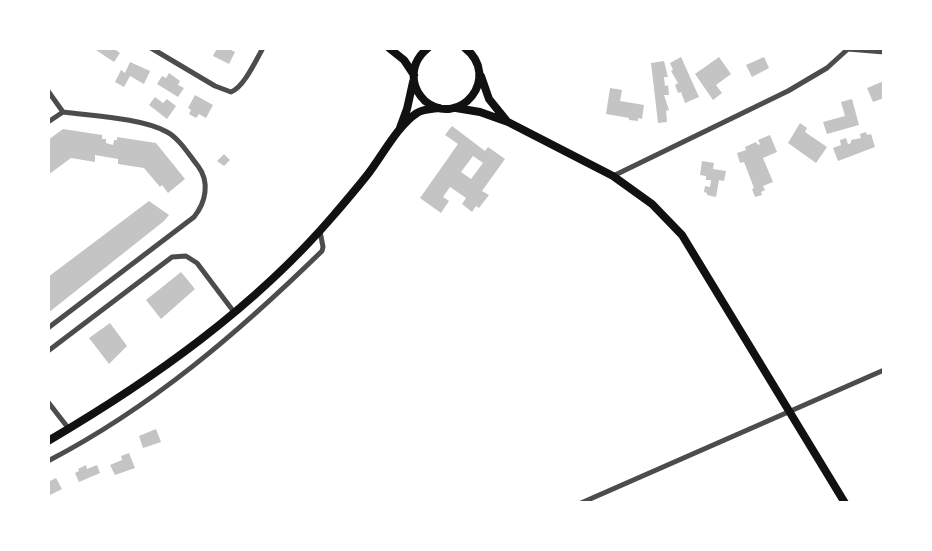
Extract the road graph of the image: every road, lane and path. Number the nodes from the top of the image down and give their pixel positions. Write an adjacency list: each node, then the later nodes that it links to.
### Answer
1 (151, 48): 2 (street)
2 (263, 48)
3 (389, 48): 11 (main road)
4 (428, 48): 11 (main road)
5 (465, 48): 9 (main road)
6 (473, 48): 9 (main road)
7 (849, 49): 8 (street); 19 (street)
8 (884, 52)
9 (477, 62): 10 (main road)
10 (480, 72): 14 (main road); 17 (main road)
11 (414, 77): 13 (main road); 18 (main road)
12 (48, 91): 15 (street)
13 (439, 108): 14 (main road); 18 (main road)
14 (456, 108): 17 (main road)
15 (63, 112): 16 (street); 24 (street)
16 (48, 122)
17 (508, 122): 19 (main road)
18 (397, 135): 20 (main road)
19 (614, 176): 28 (main road)
20 (320, 230): 21 (main road); 22 (street)
21 (263, 286): 22 (street); 23 (main road)
22 (274, 298): 31 (street)
23 (234, 312): 25 (street); 29 (main road)
24 (48, 328)
25 (48, 351)
26 (884, 370): 28 (street)
27 (48, 402): 29 (street)
28 (791, 411): 32 (street); 33 (main road)
29 (69, 429): 30 (main road)
30 (48, 441)
31 (48, 460)
32 (581, 503)
33 (845, 503)

